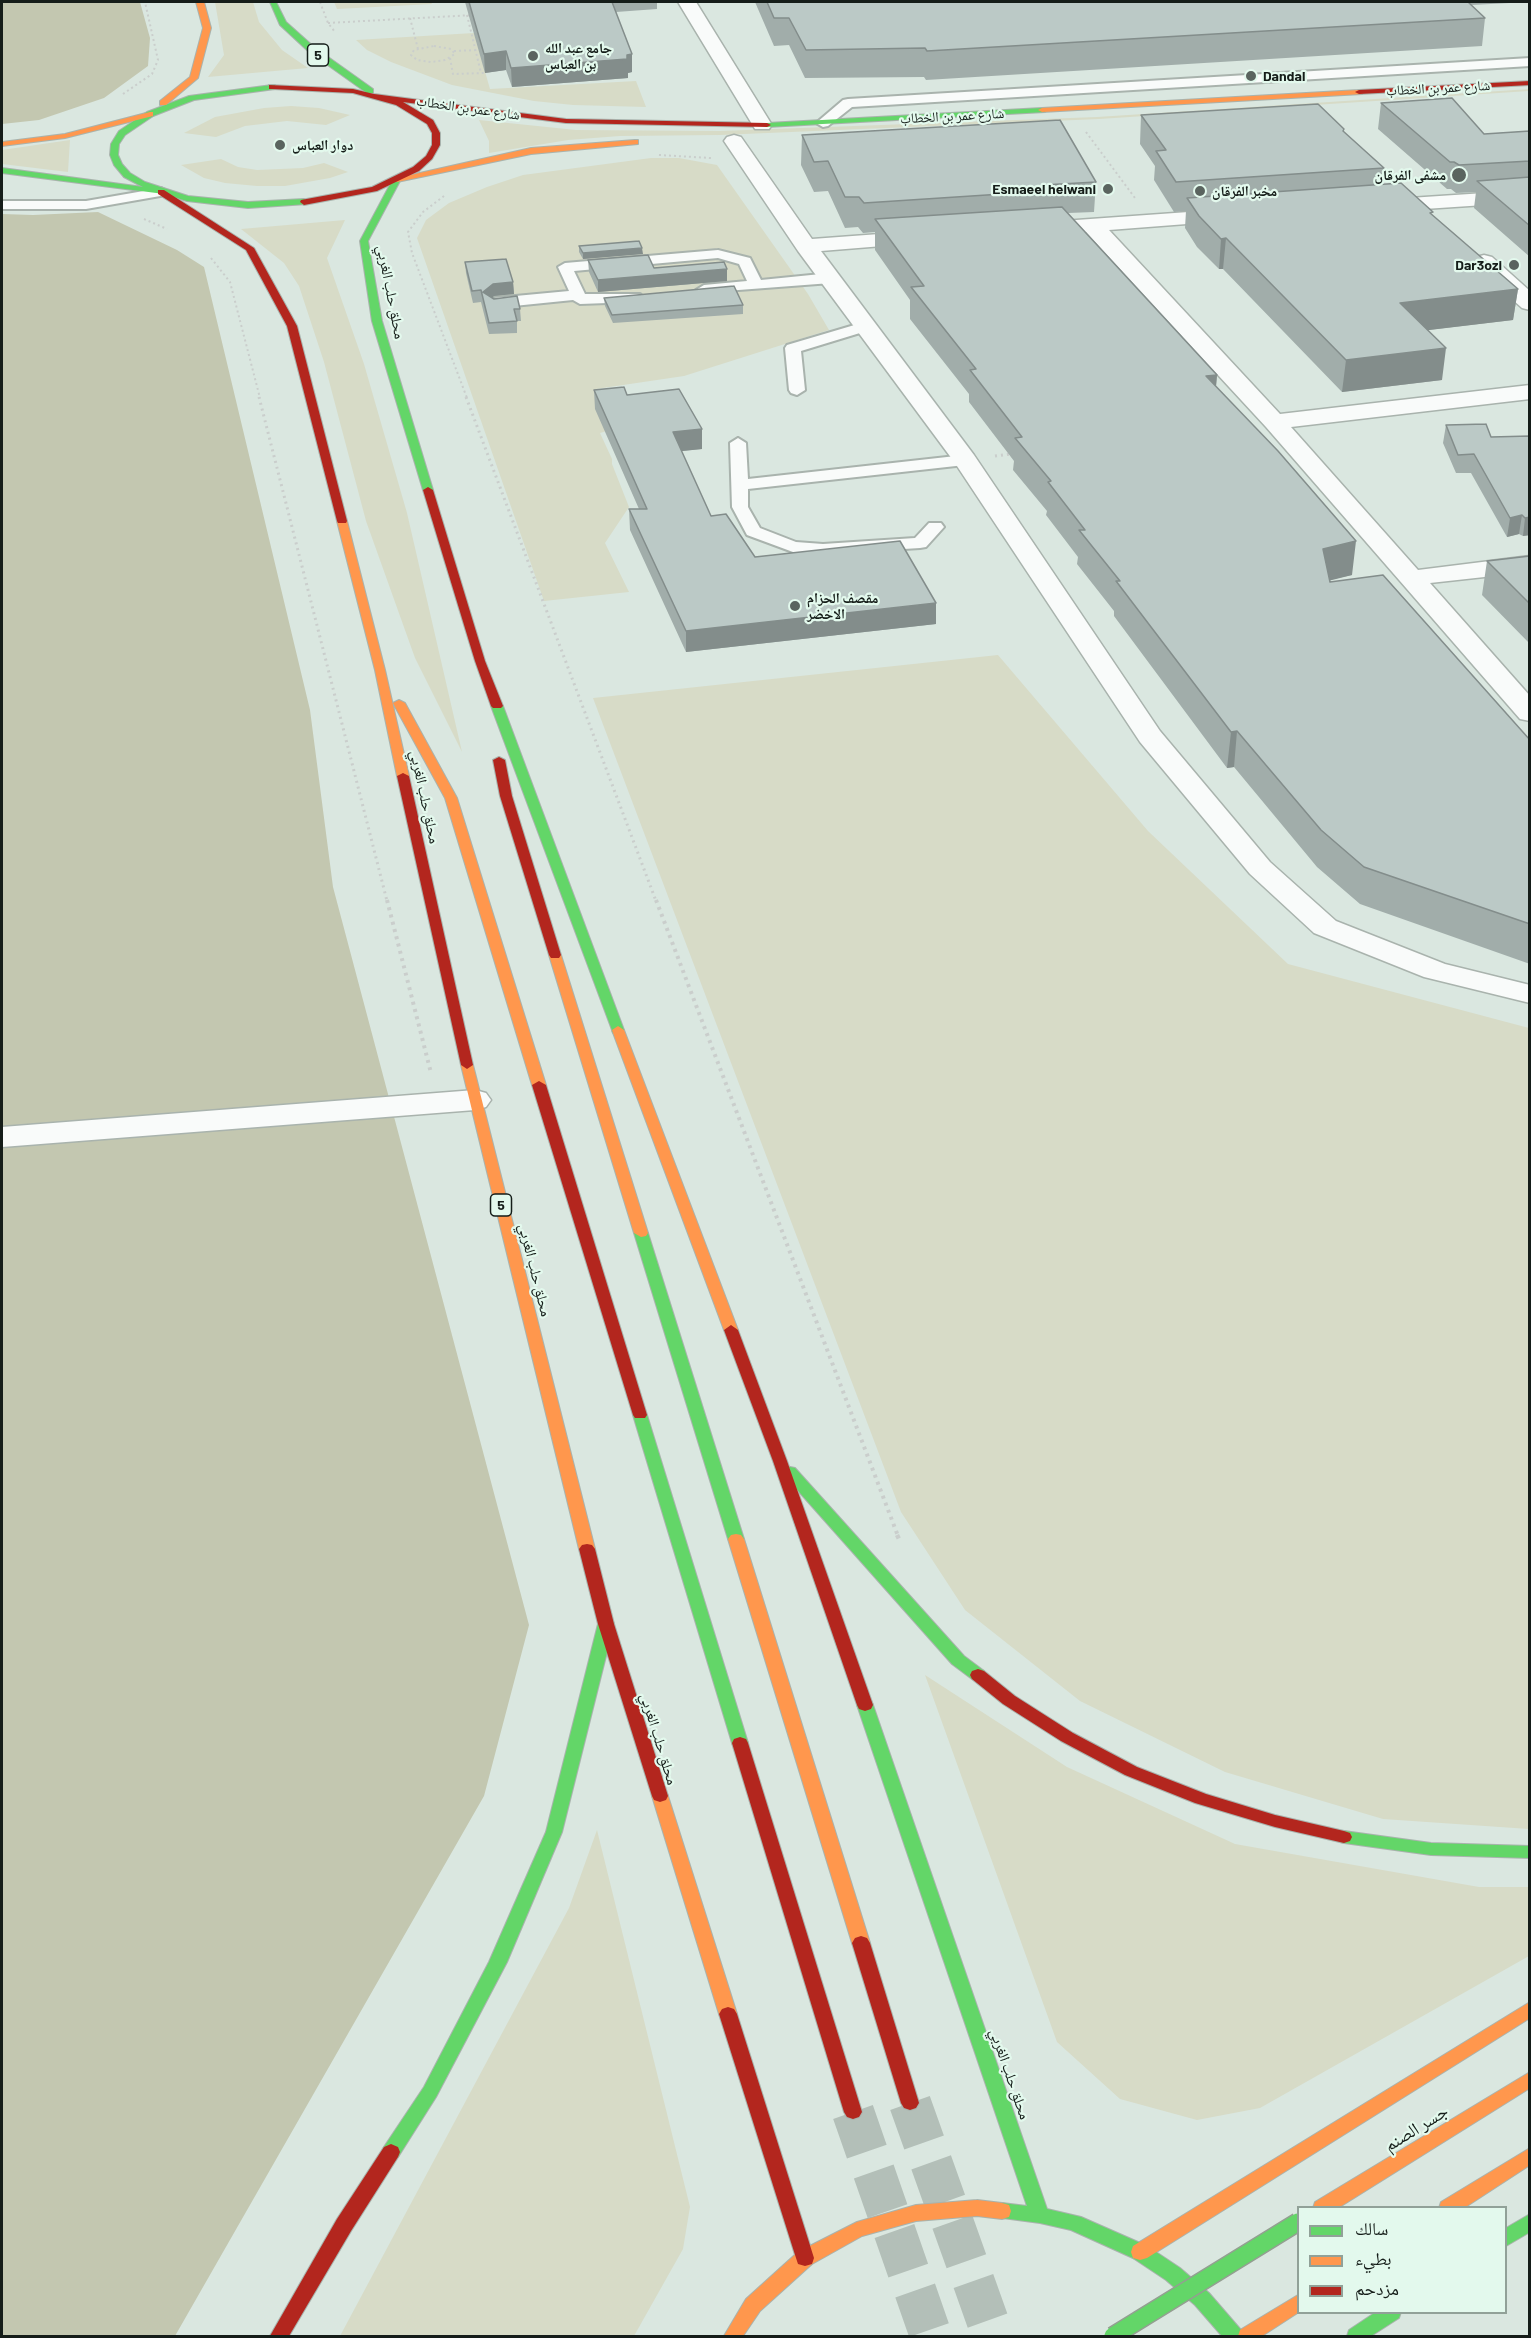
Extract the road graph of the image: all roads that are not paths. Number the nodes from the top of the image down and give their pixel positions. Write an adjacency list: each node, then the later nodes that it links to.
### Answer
1 (200, 2): 7 (main road)
2 (273, 2): 6 (main road, 5)
3 (694, 2): 9 (street)
4 (1530, 62): 8 (lane)
5 (1530, 83): 8 (main road, شارع عمر بن الخطاب)
6 (376, 96): 7 (main road); 9 (main road, شارع عمر بن الخطاب); 14 (main road)
7 (150, 114): 10 (main road); 15 (main road)
8 (823, 123): 9 (main road, شارع عمر بن الخطاب)
9 (762, 125)
10 (2, 144)
11 (737, 146): 25 (street)
12 (656, 149): 14 (main road)
13 (2, 171): 15 (main road)
14 (397, 179): 15 (main road); 44 (main road, محلق حلب الغربي)
15 (161, 192): 18 (lane); 45 (main road, محلق حلب الغربي / 5)
16 (1530, 196): 17 (street)
17 (1418, 203): 19 (street); 22 (street)
18 (2, 205)
19 (1360, 207)
20 (1256, 214): 21 (street)
21 (1092, 225): 23 (street); 37 (street)
22 (1444, 226)
23 (1009, 231)
24 (937, 236): 25 (street)
25 (806, 246): 27 (street)
26 (1470, 249): 33 (street)
27 (831, 278): 28 (lane); 34 (street)
28 (756, 285): 29 (lane); 30 (lane)
29 (689, 291)
30 (578, 295): 31 (lane); 32 (lane)
31 (655, 295)
32 (494, 303)
33 (1530, 303)
34 (868, 326): 35 (lane); 39 (street)
35 (797, 390)
36 (1530, 392): 37 (street)
37 (1274, 422): 43 (street)
38 (738, 443): 40 (lane)
39 (964, 459): 40 (lane); 47 (street)
40 (740, 485): 41 (lane)
41 (934, 527)
42 (1530, 564): 43 (street)
43 (1411, 578): 46 (street)
44 (480, 661): 50 (main road, محلق حلب الغربي); 55 (main road)
45 (380, 670): 48 (main road, محلق حلب الغربي / 5); 56 (main road)
46 (1530, 713)
47 (1530, 994)
48 (475, 1100): 49 (street); 51 (main road, محلق حلب الغربي / 5)
49 (2, 1137)
50 (780, 1461): 52 (main road); 60 (main road, محلق حلب الغربي)
51 (606, 1624): 65 (main road, محلق حلب الغربي / 5); 68 (main road)
52 (1530, 1852)
53 (1530, 2009): 64 (main road)
54 (1530, 2079): 58 (main road, جسر الصنم)
55 (910, 2103)
56 (853, 2112)
57 (1530, 2156): 59 (main road)
58 (1325, 2206)
59 (1451, 2206)
60 (1040, 2215): 64 (main road); 65 (main road)
61 (1530, 2222): 63 (main road)
62 (1297, 2223): 70 (main road, bridge)
63 (1507, 2237)
64 (1140, 2252): 71 (main road)
65 (805, 2258): 69 (main road)
66 (1297, 2304): 72 (main road)
67 (1390, 2314): 73 (main road)
68 (279, 2337)
69 (733, 2337)
70 (1113, 2337)
71 (1234, 2337)
72 (1247, 2337)
73 (1356, 2337)

